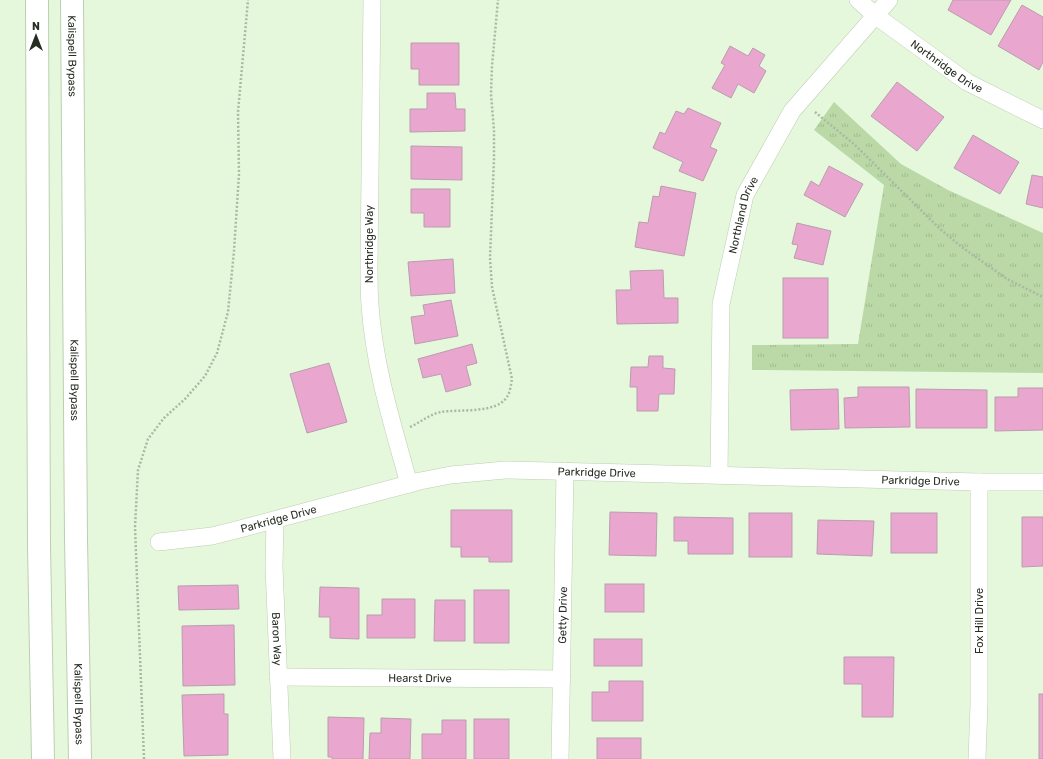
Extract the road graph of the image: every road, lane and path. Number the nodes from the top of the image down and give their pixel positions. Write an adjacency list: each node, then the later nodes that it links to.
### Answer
1 (37, 0): 22 (highway)
2 (72, 0): 23 (highway, Kalispell Bypass)
3 (248, 0): 24 (path)
4 (372, 0): 12 (street, Northridge Way)
5 (498, 0): 12 (path)
6 (858, 0): 8 (street, Northridge Drive)
7 (889, 0): 8 (street, Northland Drive)
8 (876, 16): 9 (street, Northland Drive); 10 (street, Northridge Drive)
9 (799, 102): 11 (path); 14 (street, Northland Drive)
10 (1043, 120)
11 (1043, 297)
12 (396, 435): 17 (street, Northridge Way)
13 (565, 471): 14 (street, Parkridge Drive); 17 (street, Parkridge Drive); 21 (street, Getty Drive)
14 (719, 476): 15 (street, Parkridge Drive)
15 (979, 482): 16 (street, Parkridge Drive); 27 (street, Fox Hill Drive)
16 (1043, 482)
17 (409, 484): 18 (street, Parkridge Drive)
18 (276, 520): 19 (street, Parkridge Drive); 20 (street, Baron Way)
19 (159, 542)
20 (278, 677): 21 (street, Hearst Drive); 25 (street, Baron Way)
21 (562, 679): 26 (street, Getty Drive)
22 (42, 759)
23 (80, 759)
24 (144, 759)
25 (282, 759)
26 (560, 759)
27 (977, 759)

